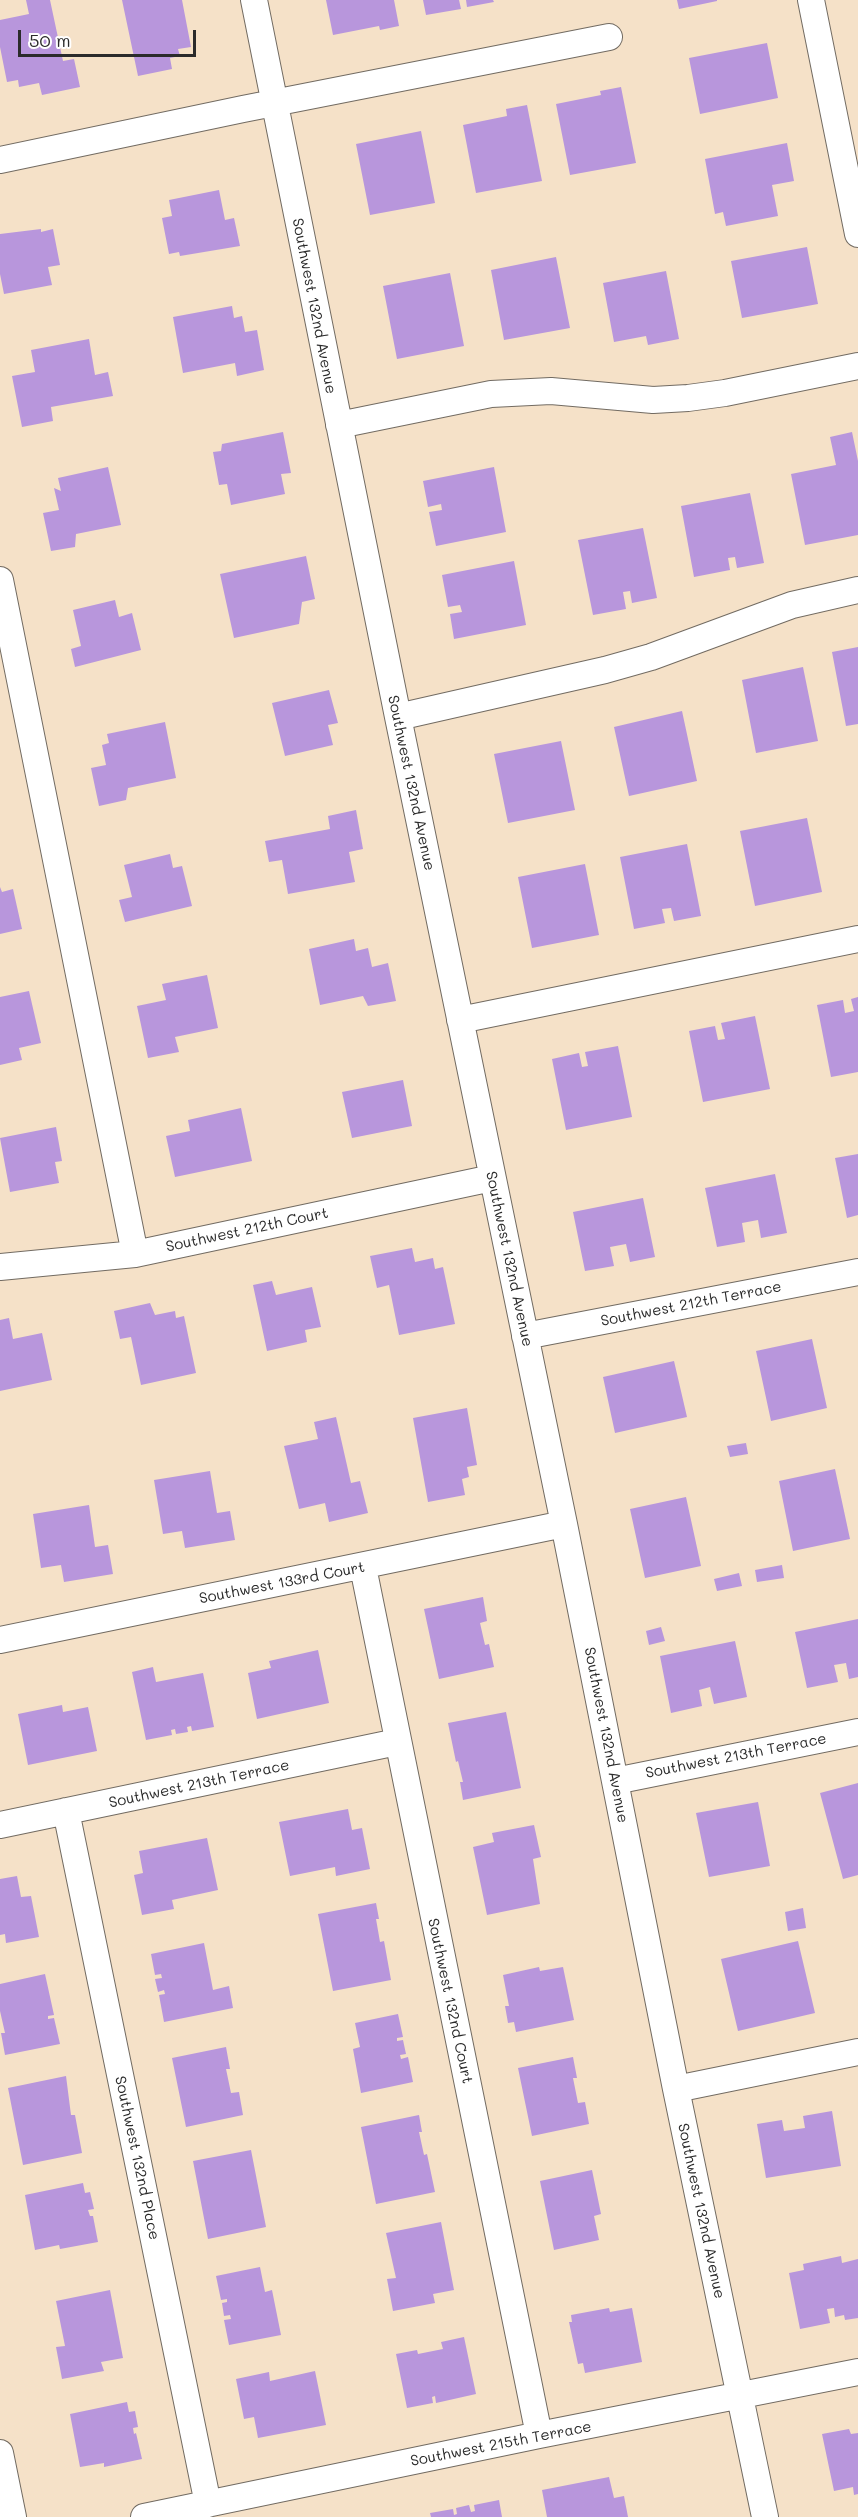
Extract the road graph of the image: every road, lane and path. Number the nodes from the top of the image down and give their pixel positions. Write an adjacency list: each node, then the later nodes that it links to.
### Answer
1 (254, 0): 4 (street, Southwest 132nd Avenue)
2 (811, 0): 6 (street)
3 (609, 37): 4 (street)
4 (273, 103): 5 (street); 8 (street, Southwest 132nd Avenue)
5 (0, 160)
6 (858, 234)
7 (858, 366): 8 (street)
8 (339, 425): 11 (street, Southwest 132nd Avenue)
9 (0, 580): 15 (street)
10 (858, 590): 11 (street)
11 (398, 717): 13 (street, Southwest 132nd Avenue)
12 (858, 939): 13 (street)
13 (460, 1020): 14 (street, Southwest 132nd Avenue)
14 (492, 1178): 15 (street, Southwest 212th Court); 18 (street, Southwest 132nd Avenue)
15 (135, 1254): 16 (street, Southwest 212th Court)
16 (0, 1267)
17 (857, 1279): 18 (street, Southwest 212th Terrace)
18 (525, 1336): 19 (street, Southwest 132nd Avenue)
19 (564, 1524): 20 (street, Southwest 133rd Court); 24 (street, Southwest 132nd Avenue)
20 (363, 1567): 21 (street, Southwest 133rd Court); 23 (street, Southwest 132nd Court)
21 (0, 1640)
22 (858, 1732): 24 (street, Southwest 213th Terrace)
23 (398, 1743): 25 (street, Southwest 213th Terrace); 31 (street, Southwest 132nd Court)
24 (615, 1781): 28 (street, Southwest 132nd Avenue)
25 (66, 1811): 26 (street, Southwest 213th Terrace); 33 (street, Southwest 132nd Place)
26 (0, 1825)
27 (858, 2052): 28 (street)
28 (676, 2089): 30 (street, Southwest 132nd Avenue)
29 (858, 2372): 30 (street, Southwest 215th Terrace)
30 (739, 2396): 31 (street, Southwest 215th Terrace); 36 (street, Southwest 132nd Avenue)
31 (539, 2435): 33 (street, Southwest 215th Terrace)
32 (0, 2453): 34 (street)
33 (208, 2504): 35 (street, Southwest 215th Terrace)
34 (13, 2517)
35 (144, 2517)
36 (765, 2517)

